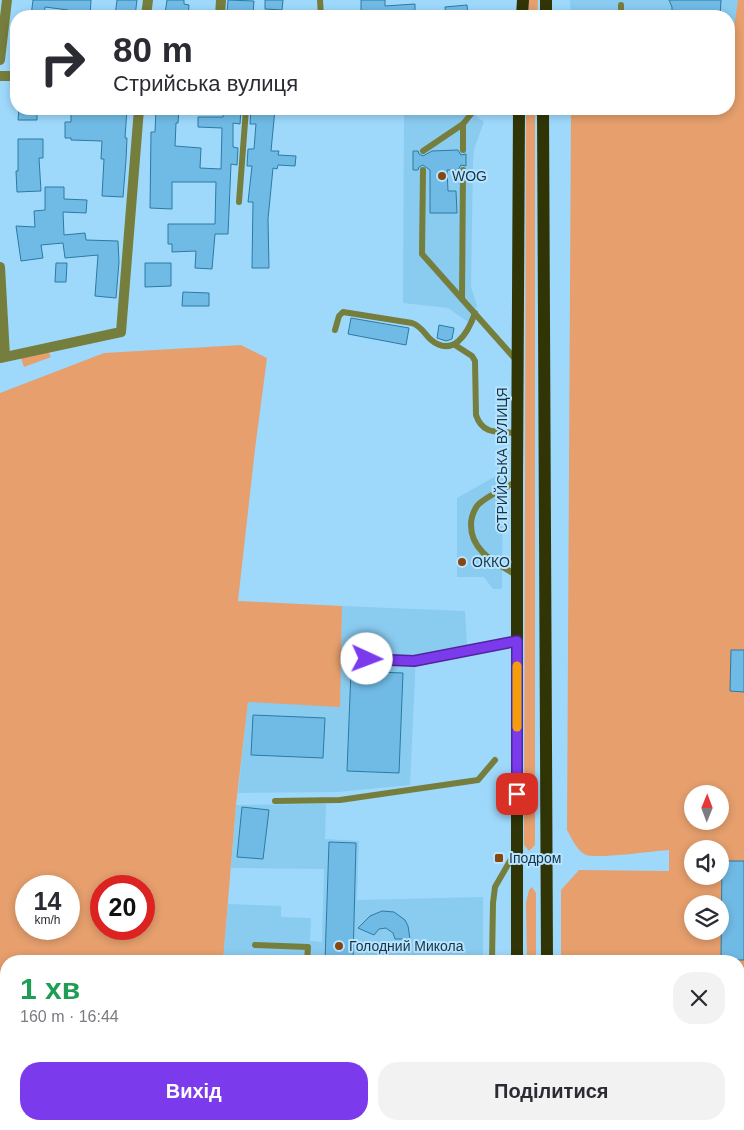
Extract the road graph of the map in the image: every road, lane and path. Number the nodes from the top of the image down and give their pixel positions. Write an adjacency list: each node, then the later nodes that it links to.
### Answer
1 (6, 0): 4 (street)
2 (621, 5): 3 (lane)
3 (621, 10)
4 (0, 60)
5 (139, 115): 21 (street)
6 (246, 115): 15 (lane)
7 (470, 115): 10 (lane)
8 (520, 115): 22 (main road, СТРИЙСЬКА ВУЛИЦЯ)
9 (543, 115): 35 (main road)
10 (463, 124): 11 (lane); 12 (lane)
11 (463, 150)
12 (423, 151)
13 (423, 170): 17 (lane)
14 (463, 170): 17 (lane)
15 (239, 202)
16 (0, 267): 21 (street)
17 (462, 299): 18 (lane)
18 (475, 314): 20 (lane); 22 (lane)
19 (335, 330): 20 (lane)
20 (455, 345): 23 (lane)
21 (3, 357)
22 (517, 362): 23 (main road, СТРИЙСЬКА ВУЛИЦЯ)
23 (517, 433): 24 (main road, СТРИЙСЬКА ВУЛИЦЯ)
24 (517, 481): 25 (main road, СТРИЙСЬКА ВУЛИЦЯ); 25 (lane)
25 (517, 575): 26 (main road, СТРИЙСЬКА ВУЛИЦЯ)
26 (517, 641): 27 (lane); 30 (main road, СТРИЙСЬКА ВУЛИЦЯ)
27 (367, 659)
28 (494, 760): 29 (lane)
29 (275, 801)
30 (517, 848): 33 (lane); 34 (main road, СТРИЙСЬКА ВУЛИЦЯ)
31 (255, 945): 32 (lane)
32 (307, 955)
33 (492, 955)
34 (517, 955)
35 (547, 955)

